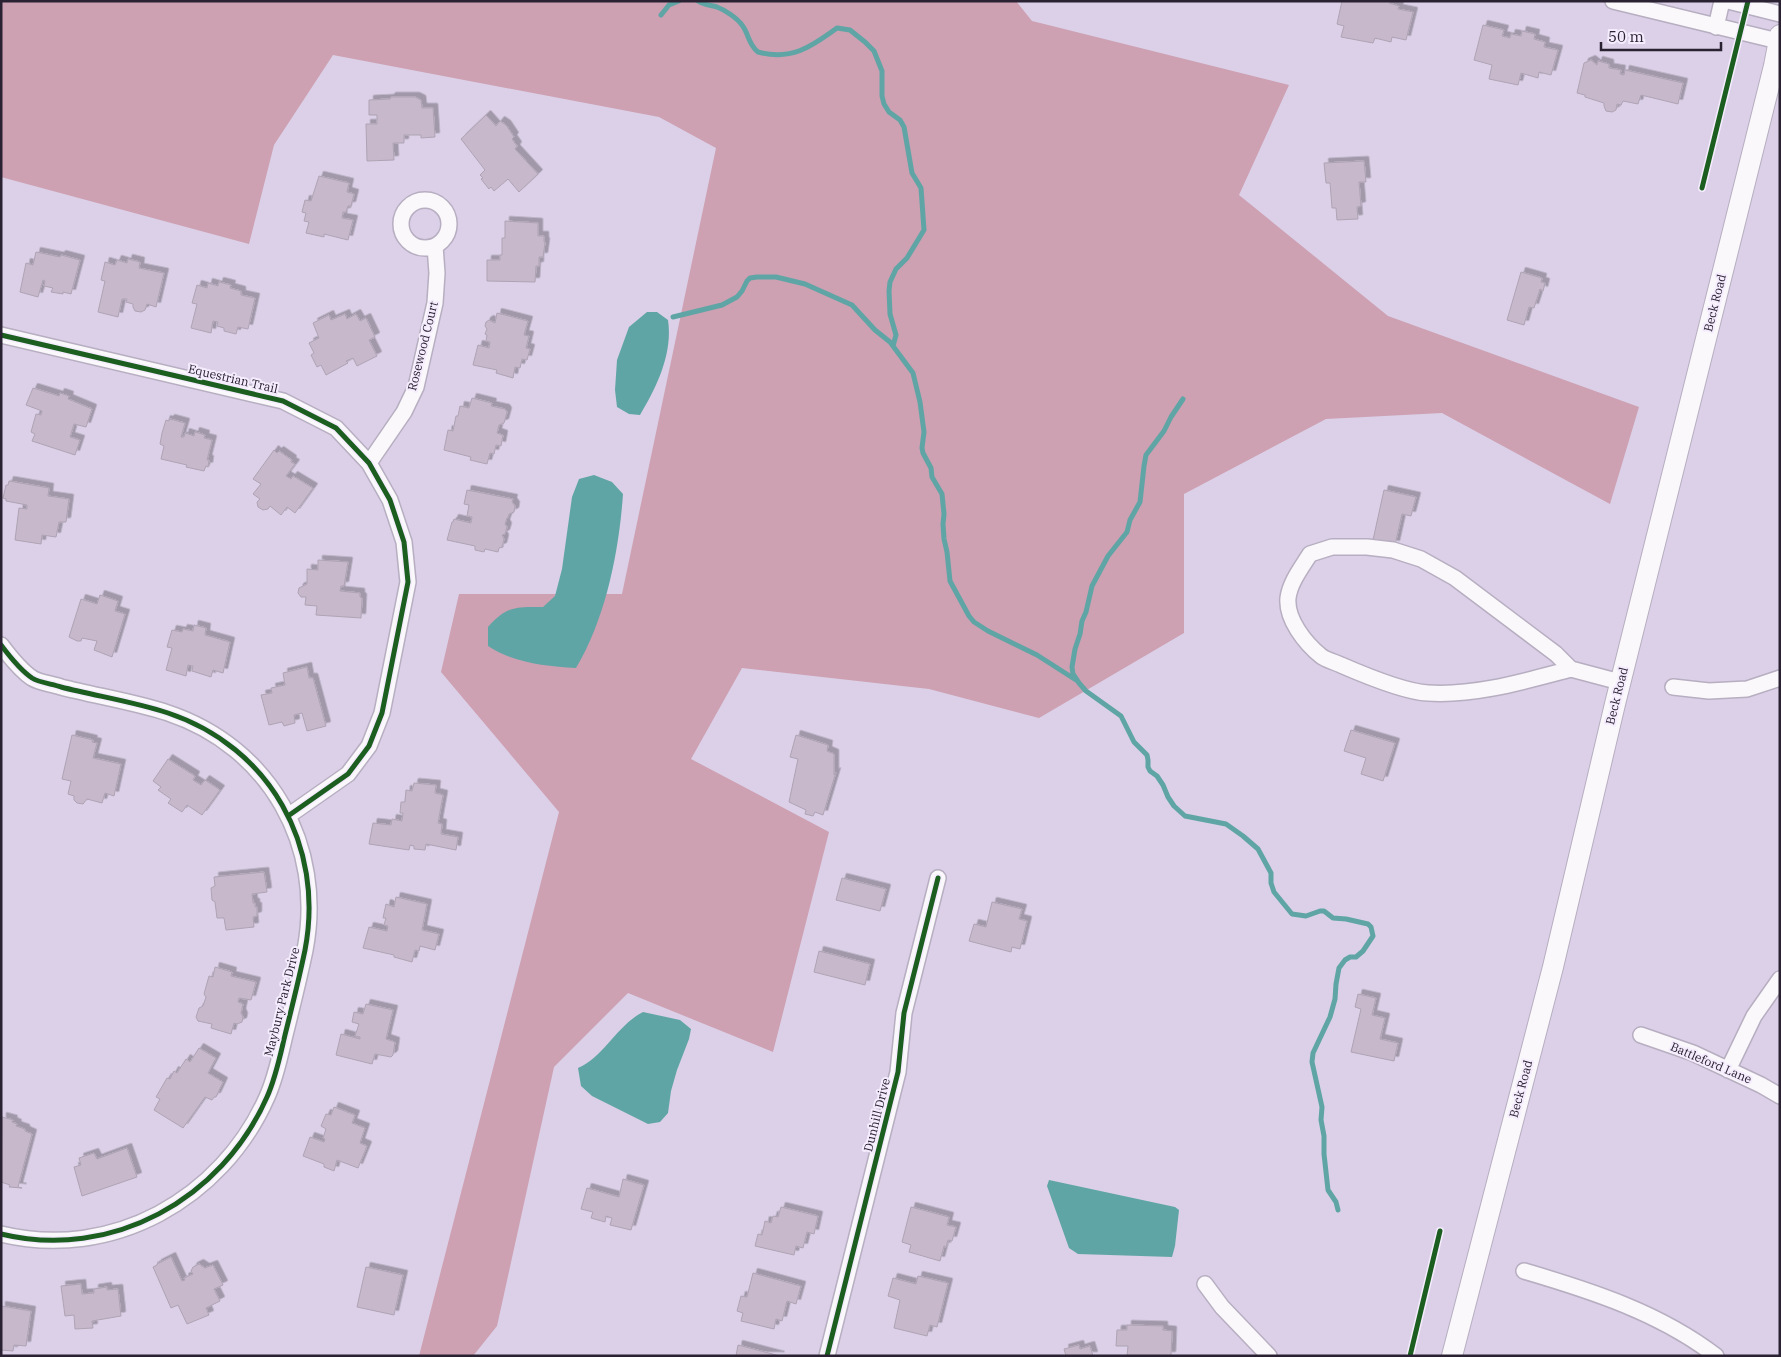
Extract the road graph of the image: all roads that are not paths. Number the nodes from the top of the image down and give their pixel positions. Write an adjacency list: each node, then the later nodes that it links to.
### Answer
1 (1613, 1): 5 (street)
2 (1722, 1): 5 (street)
3 (1728, 1): 4 (street)
4 (1780, 14)
5 (1716, 26): 6 (street)
6 (1779, 38): 13 (main road, Beck Road)
7 (435, 246): 9 (street, Rosewood Court)
8 (1, 335): 9 (street, Equestrian Trail)
9 (369, 463): 15 (street, Equestrian Trail)
10 (1, 645): 15 (street, Maybury Park Drive)
11 (1571, 669): 11 (street); 13 (street)
12 (1780, 678): 14 (street)
13 (1620, 682): 26 (main road, Beck Road)
14 (1673, 687)
15 (288, 816): 21 (street, Maybury Park Drive)
16 (938, 878): 24 (street, Dunhill Drive)
17 (1780, 979): 19 (street)
18 (1641, 1035): 19 (street, Battleford Lane)
19 (1728, 1070): 20 (street, Battleford Lane)
20 (1780, 1096)
21 (1, 1234)
22 (1524, 1271): 27 (street)
23 (1206, 1284): 25 (street)
24 (827, 1356)
25 (1269, 1356)
26 (1452, 1356)
27 (1716, 1356)

